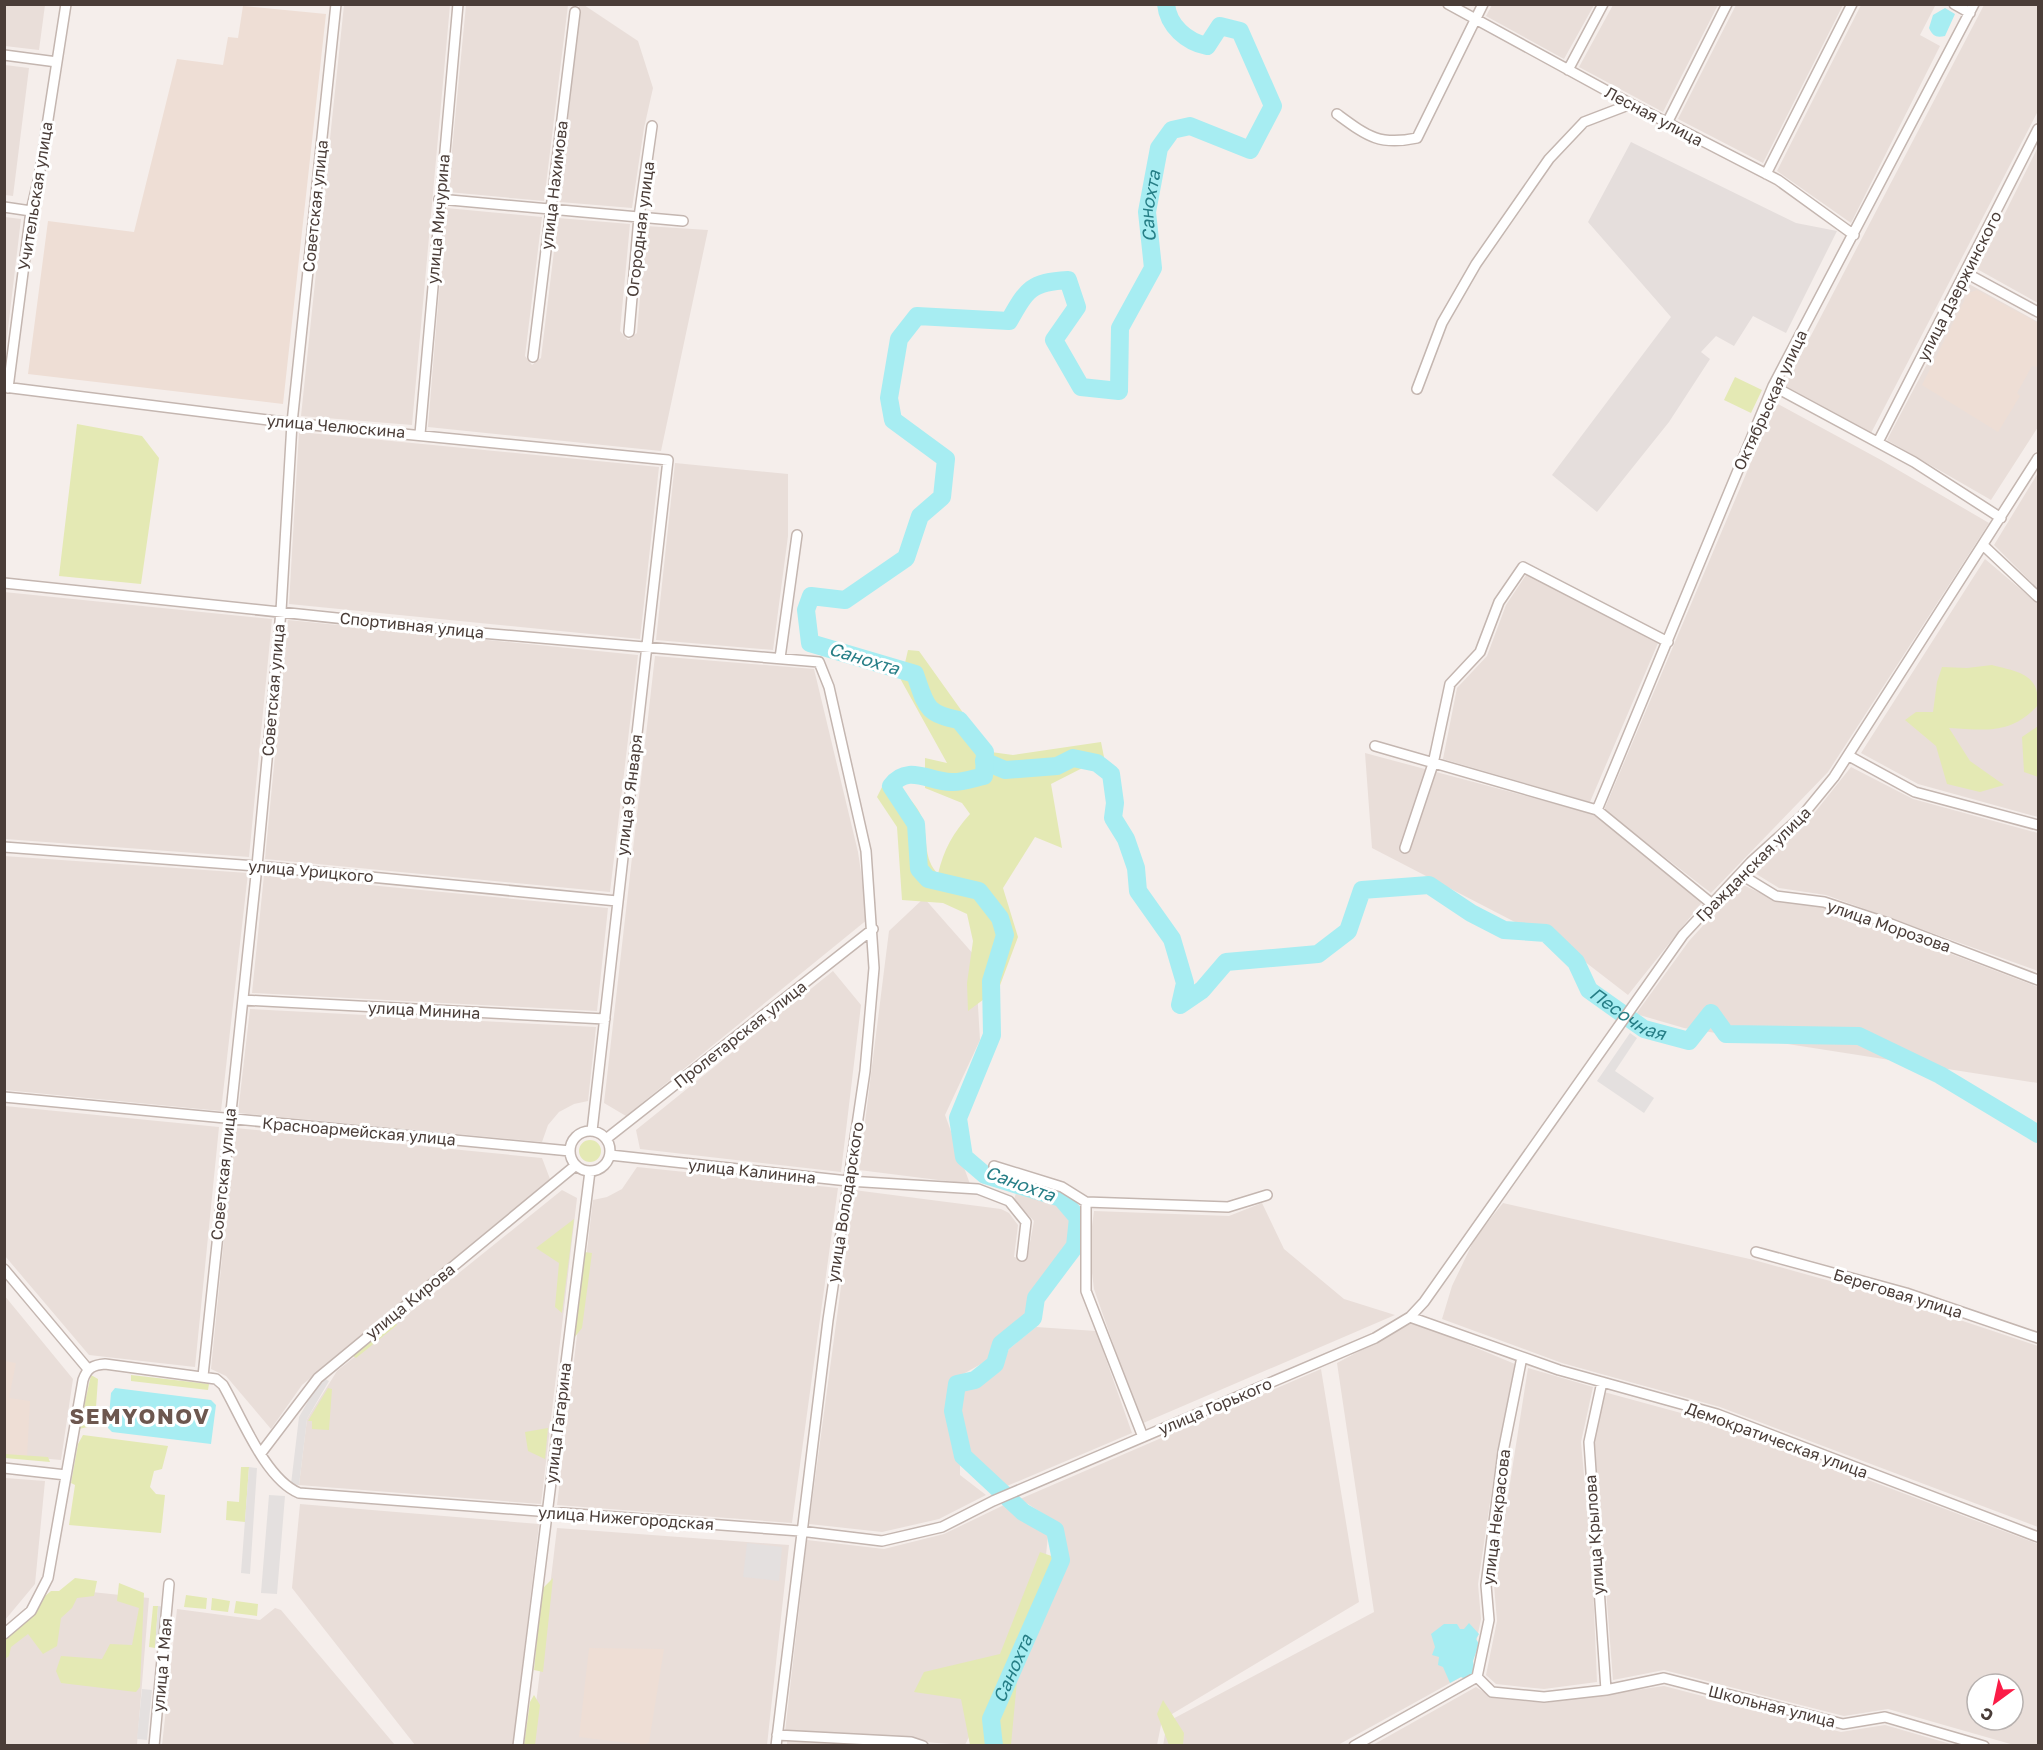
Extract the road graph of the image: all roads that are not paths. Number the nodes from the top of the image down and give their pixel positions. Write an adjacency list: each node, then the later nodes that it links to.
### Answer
1 (66, 4): 14 (street, Учительская улица)
2 (336, 4): 36 (street, Советская улица)
3 (458, 4): 22 (street, улица Мичурина)
4 (1448, 4): 12 (street, Лесная улица)
5 (1483, 4): 12 (street)
6 (1603, 4): 15 (street)
7 (1726, 4): 18 (street)
8 (1852, 4): 21 (street)
9 (1954, 4): 10 (street)
10 (1972, 9): 28 (street, Октябрьская улица)
11 (575, 12): 24 (street, улица Нахимова)
12 (1475, 20): 15 (street, Лесная улица); 17 (street)
13 (4, 55): 14 (street)
14 (57, 62): 25 (street, Учительская улица)
15 (1568, 70): 16 (street, Лесная улица)
16 (1631, 104): 18 (street, Лесная улица); 35 (street)
17 (1337, 114)
18 (1667, 123): 21 (street, Лесная улица)
19 (652, 126): 26 (street, Огородная улица)
20 (2038, 129): 29 (street, улица Дзержинского)
21 (1766, 174): 28 (street, Лесная улица)
22 (439, 199): 24 (street); 37 (street, улица Мичурина)
23 (4, 207): 25 (street)
24 (551, 209): 26 (street); 32 (street, улица Нахимова)
25 (31, 211): 34 (street, Учительская улица)
26 (639, 217): 27 (street); 31 (street, Огородная улица)
27 (682, 221)
28 (1854, 236): 33 (street, Октябрьская улица)
29 (1966, 273): 30 (street); 38 (street, улица Дзержинского)
30 (2038, 312)
31 (629, 332)
32 (533, 357)
33 (1773, 386): 38 (street); 47 (street, Октябрьская улица)
34 (6, 387): 36 (street, улица Челюскина)
35 (1417, 389)
36 (292, 423): 37 (street, улица Челюскина); 46 (street, Советская улица)
37 (420, 434): 40 (street, улица Челюскина)
38 (1878, 442): 41 (street)
39 (2038, 458): 41 (street, Гражданская улица)
40 (668, 460): 48 (street, улица 9 Января)
41 (2001, 518): 43 (street, Гражданская улица)
42 (797, 535): 49 (street)
43 (1984, 546): 45 (street); 52 (street, Гражданская улица)
44 (4, 583): 46 (street, Спортивная улица)
45 (2038, 597)
46 (280, 611): 48 (street, Спортивная улица); 58 (street, Советская улица)
47 (1668, 642): 53 (street); 54 (street, Октябрьская улица)
48 (648, 647): 49 (street, Спортивная улица); 60 (street, улица 9 Января)
49 (780, 658): 50 (street, Спортивная улица)
50 (819, 662): 62 (street, улица Володарского)
51 (1375, 746): 53 (street)
52 (1849, 756): 55 (street); 59 (street, Гражданская улица)
53 (1433, 764): 54 (street); 57 (street)
54 (1597, 810): 61 (street)
55 (2038, 825)
56 (4, 847): 58 (street, улица Урицкого)
57 (1405, 848)
58 (257, 866): 60 (street, улица Урицкого); 64 (street, Советская улица)
59 (1740, 874): 61 (street, Гражданская улица); 63 (street, улица Морозова)
60 (617, 901): 65 (street, улица 9 Января)
61 (1712, 904): 81 (street, Гражданская улица)
62 (873, 929): 69 (street, Пролетарская улица); 75 (street, улица Володарского)
63 (2038, 980)
64 (243, 1000): 65 (street, улица Минина); 67 (street, Советская улица)
65 (605, 1019): 68 (street, улица 9 Января)
66 (4, 1097): 67 (street, Красноармейская улица)
67 (228, 1120): 70 (street, Красноармейская улица); 85 (street, Советская улица)
68 (592, 1131): 69 (street); 70 (street)
69 (606, 1139): 71 (street)
70 (570, 1151): 72 (street)
71 (610, 1155): 74 (street); 75 (street, улица Калинина)
72 (576, 1165): 74 (street); 88 (street, улица Кирова)
73 (994, 1166): 77 (street)
74 (590, 1171): 92 (street, улица Гагарина)
75 (848, 1181): 79 (street, улица Калинина); 93 (street, улица Володарского)
76 (1267, 1195): 77 (street)
77 (1086, 1202): 87 (street)
78 (1756, 1252): 82 (street, Береговая улица)
79 (1022, 1256)
80 (4, 1269): 84 (street)
81 (1410, 1317): 83 (street, Демократическая улица); 87 (street, улица Горького)
82 (2038, 1338)
83 (1522, 1357): 86 (street, Демократическая улица); 97 (street, улица Некрасова)
84 (88, 1369): 85 (street); 90 (street)
85 (203, 1376): 88 (street, улица Нижегородская)
86 (1602, 1382): 94 (street, Демократическая улица); 98 (street, улица Крылова)
87 (1143, 1437): 91 (street, улица Горького)
88 (263, 1456): 92 (street, улица Нижегородская)
89 (4, 1468): 90 (street)
90 (66, 1475): 96 (street)
91 (993, 1501): 93 (street, улица Нижегородская)
92 (548, 1513): 93 (street, улица Нижегородская); 101 (street, улица Гагарина)
93 (800, 1531): 99 (street, улица Володарского)
94 (2038, 1537)
95 (169, 1584): 100 (street, улица 1 Мая)
96 (4, 1634)
97 (1477, 1677): 98 (street); 104 (street)
98 (1606, 1690): 105 (street, Школьная улица)
99 (777, 1735): 102 (street, улица Володарского); 103 (street)
100 (154, 1746)
101 (518, 1746)
102 (776, 1746)
103 (923, 1746)
104 (1354, 1746)
105 (1984, 1746)

